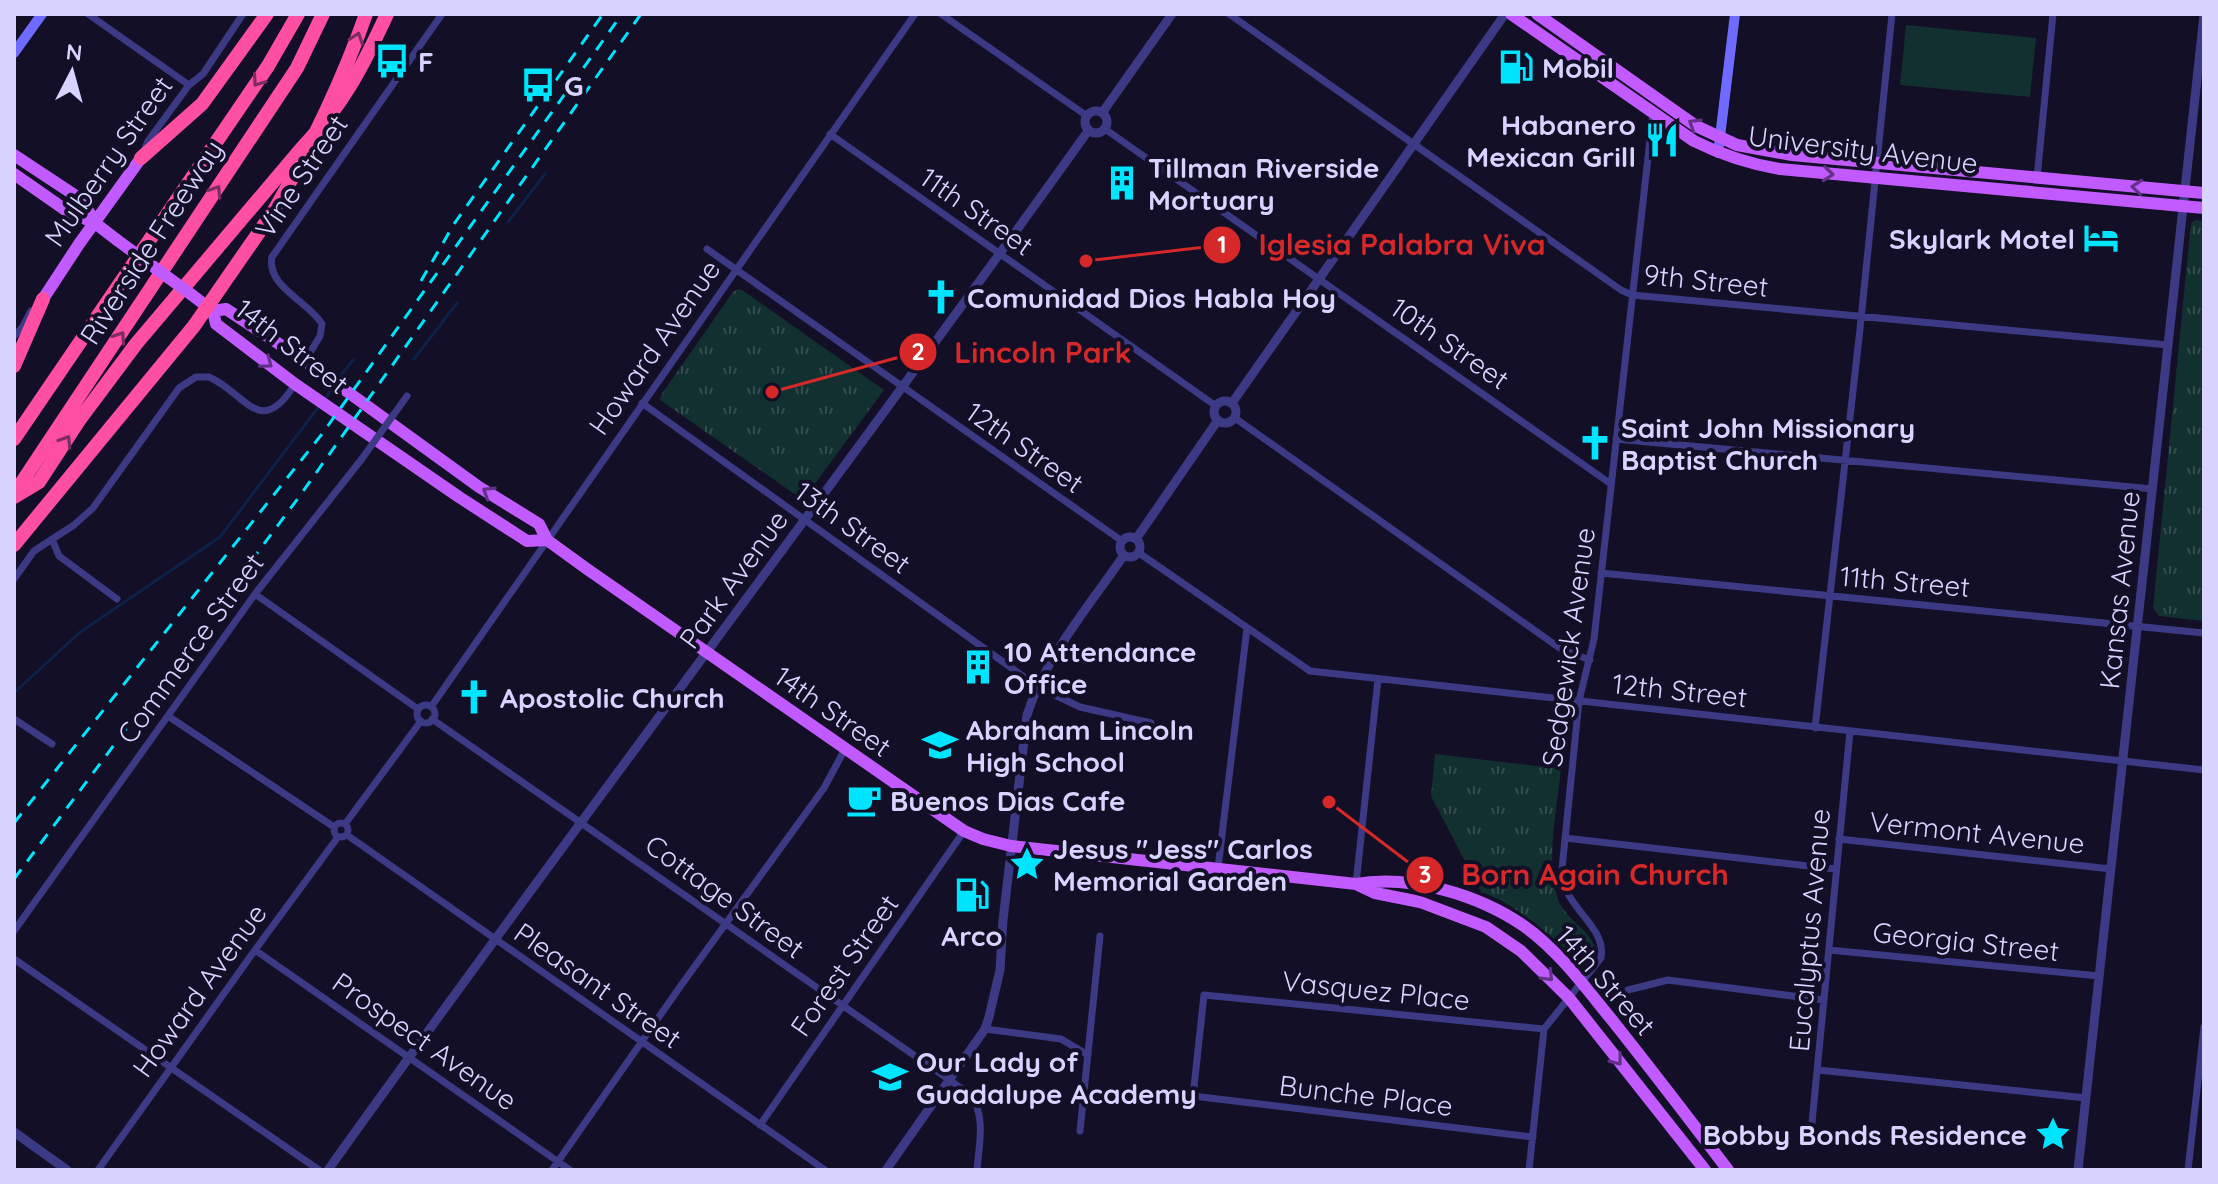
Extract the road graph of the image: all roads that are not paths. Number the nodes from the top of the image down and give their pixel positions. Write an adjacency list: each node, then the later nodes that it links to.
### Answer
1 (42, 14): 21 (main road)
2 (88, 14): 22 (street)
3 (243, 14): 22 (street, Mulberry Street)
4 (267, 14): 34 (highway)
5 (298, 14): 66 (highway, Riverside Freeway, one-way to 66)
6 (323, 14): 71 (highway, Riverside Freeway, one-way to 6)
7 (366, 14): 52 (highway, one-way to 7, bridge)
8 (387, 14): 71 (highway, one-way to 8)
9 (442, 14): 56 (street, Vine Street)
10 (915, 14): 29 (street, Howard Avenue)
11 (941, 14): 26 (street)
12 (1172, 14): 24 (street)
13 (1229, 14): 31 (street, 9th Street)
14 (1508, 14): 25 (main road, University Avenue); 31 (street)
15 (1537, 14): 23 (main road, University Avenue)
16 (1735, 14): 30 (main road)
17 (1892, 14): 35 (street)
18 (2053, 14): 37 (street)
19 (2204, 15): 20 (street, Kansas Avenue)
20 (2203, 32): 41 (street, Kansas Avenue)
21 (14, 53)
22 (189, 85): 34 (street, Mulberry Street)
23 (1660, 101): 25 (street, Sedgewick Avenue); 30 (main road, University Avenue, one-way to 23)
24 (1102, 113): 26 (street); 27 (street)
25 (1653, 114): 32 (main road, University Avenue); 50 (street, Sedgewick Avenue)
26 (1087, 116): 28 (street)
27 (1105, 129): 28 (street); 49 (street, 10th Street)
28 (1088, 131): 47 (street, Park Avenue)
29 (830, 134): 47 (street, 11th Street); 48 (street, Howard Avenue)
30 (1720, 138): 32 (main road); 35 (main road, University Avenue)
31 (1414, 145): 49 (street); 50 (street, 9th Street)
32 (1718, 153): 38 (main road, University Avenue, one-way to 38)
33 (14, 155): 45 (main road, 14th Street)
34 (141, 158): 45 (main road, Mulberry Street)
35 (1877, 162): 37 (main road, University Avenue); 38 (street)
36 (14, 174): 45 (main road, 14th Street)
37 (2037, 178): 39 (main road, University Avenue)
38 (1876, 179): 40 (main road, University Avenue); 53 (street)
39 (2065, 180): 40 (main road); 41 (main road, University Avenue, one-way to 39)
40 (2002, 190): 43 (main road, University Avenue)
41 (2186, 192): 42 (main road, University Avenue); 43 (street, Kansas Avenue)
42 (2204, 193)
43 (2184, 207): 44 (main road, University Avenue); 55 (street, Kansas Avenue)
44 (2204, 208)
45 (95, 223): 51 (main road, Mulberry Street); 52 (main road, 14th Street, bridge)
46 (707, 249): 48 (street, 12th Street)
47 (1000, 255): 59 (street, Park Avenue); 63 (street, 11th Street)
48 (736, 269): 59 (street, 12th Street); 61 (street, Howard Avenue)
49 (1320, 278): 62 (street); 69 (street, 10th Street)
50 (1632, 295): 53 (street, 9th Street); 67 (street, Sedgewick Avenue)
51 (43, 299): 54 (street, Mulberry Street); 57 (highway)
52 (210, 309): 56 (main road, 14th Street); 58 (main road, 14th Street, one-way to 58); 77 (highway)
53 (1862, 318): 55 (street, 9th Street); 68 (street)
54 (14, 336)
55 (2168, 345): 70 (street, Kansas Avenue)
56 (305, 361): 75 (main road, 14th Street, one-way to 56)
57 (14, 366)
58 (295, 384): 73 (street); 75 (main road, 14th Street)
59 (901, 388): 72 (street, Park Avenue); 76 (street, 12th Street)
60 (407, 396): 82 (street, Commerce Street, bridge)
61 (642, 403): 72 (street, 13th Street); 75 (street, Howard Avenue)
62 (1232, 403): 63 (street); 64 (street)
63 (1216, 406): 65 (street)
64 (1235, 418): 65 (street); 89 (street)
65 (1218, 420): 74 (street)
66 (14, 439)
67 (1616, 439): 68 (street); 69 (street, Sedgewick Avenue)
68 (1845, 460): 70 (street); 83 (street)
69 (1611, 484): 80 (street, Sedgewick Avenue)
70 (2153, 489): 85 (street, Kansas Avenue)
71 (14, 496)
72 (804, 518): 88 (street, Park Avenue); 91 (street, 13th Street)
73 (52, 539): 81 (street); 84 (street)
74 (1136, 539): 76 (street); 78 (street)
75 (547, 540): 88 (main road, 14th Street); 93 (street, Howard Avenue)
76 (1122, 541): 79 (street)
77 (14, 545)
78 (1139, 553): 79 (street); 86 (street, 12th Street)
79 (1124, 555): 91 (street)
80 (1601, 573): 83 (street, 11th Street); 89 (street, Sedgewick Avenue)
81 (14, 579)
82 (255, 594): 94 (street); 95 (street, Commerce Street)
83 (1831, 596): 85 (street, 11th Street); 100 (street)
84 (117, 599)
85 (2138, 625): 87 (street, 11th Street); 104 (street, Kansas Avenue)
86 (1247, 628): 90 (street, 12th Street); 114 (street)
87 (2204, 633)
88 (708, 651): 103 (main road, 14th Street); 106 (street, Park Avenue)
89 (1590, 660): 92 (street, Sedgewick Avenue)
90 (1378, 679): 92 (street, 12th Street); 117 (street)
91 (1038, 687): 99 (street, 13th Street); 113 (street)
92 (1579, 701): 100 (street, 12th Street); 111 (street, Sedgewick Avenue)
93 (431, 707): 94 (street); 96 (street)
94 (418, 709): 98 (street)
95 (168, 716): 108 (street); 119 (street, Commerce Street)
96 (432, 719): 98 (street); 106 (street, Cottage Street)
97 (15, 721): 102 (street)
98 (421, 721): 107 (street)
99 (1151, 723)
100 (1815, 728): 101 (street, 12th Street)
101 (1850, 731): 104 (street, 12th Street); 112 (street, Eucalyptus Avenue)
102 (52, 744)
103 (845, 749): 109 (main road, 14th Street); 118 (street)
104 (2122, 761): 105 (street, 12th Street); 116 (street, Kansas Avenue)
105 (2204, 770)
106 (582, 822): 118 (street, Cottage Street); 121 (street, Park Avenue)
107 (345, 824): 108 (street); 110 (street)
108 (334, 827): 110 (street)
109 (964, 831): 113 (main road, 14th Street); 130 (street, Forest Street)
110 (342, 836): 121 (street, Pleasant Street); 122 (street, Howard Avenue)
111 (1565, 838): 115 (street); 126 (street, Sedgewick Avenue)
112 (1839, 839): 115 (street, Eucalyptus Avenue); 116 (street, Vermont Avenue)
113 (1011, 846): 114 (main road, 14th Street); 132 (street)
114 (1218, 868): 117 (main road, 14th Street)
115 (1835, 869): 123 (street, Eucalyptus Avenue)
116 (2111, 869): 125 (street, Kansas Avenue)
117 (1356, 884): 126 (main road, 14th Street); 128 (main road, 14th Street, one-way to 128)
118 (724, 925): 130 (street, Cottage Street); 134 (street)
119 (14, 931)
120 (1100, 936): 135 (street)
121 (494, 939): 134 (street, Pleasant Street); 136 (street, Park Avenue)
122 (255, 950): 136 (street, Prospect Avenue); 137 (street, Howard Avenue)
123 (1829, 950): 125 (street, Georgia Street); 129 (street, Eucalyptus Avenue)
124 (14, 959): 137 (street)
125 (2099, 976): 141 (street, Kansas Avenue)
126 (1581, 982): 128 (street, Sedgewick Avenue); 159 (main road, 14th Street)
127 (1628, 990): 129 (street)
128 (1569, 998): 133 (street, Sedgewick Avenue); 158 (main road, 14th Street, one-way to 158)
129 (1824, 1000): 138 (street, Eucalyptus Avenue)
130 (843, 1006): 139 (street, Cottage Street); 142 (street, Forest Street)
131 (2204, 1027): 161 (street)
132 (985, 1029): 135 (street); 139 (street)
133 (1544, 1029): 140 (street, Vasquez Place); 146 (street)
134 (643, 1043): 142 (street, Pleasant Street); 147 (street)
135 (1088, 1055): 143 (street)
136 (409, 1056): 147 (street, Prospect Avenue); 151 (street, Park Avenue)
137 (171, 1067): 149 (street, Howard Avenue); 150 (street)
138 (1818, 1070): 141 (street); 145 (street, Eucalyptus Avenue)
139 (949, 1081): 155 (street); 156 (street, Cottage Street)
140 (1193, 1096): 146 (street, Bunche Place)
141 (2086, 1098): 160 (street, Kansas Avenue)
142 (760, 1125): 154 (street, Pleasant Street)
143 (1080, 1131)
144 (14, 1132): 148 (street)
145 (1811, 1133)
146 (1533, 1137): 157 (street)
147 (558, 1162): 152 (street); 153 (street, Prospect Avenue)
148 (67, 1170)
149 (98, 1170)
150 (319, 1170)
151 (328, 1170)
152 (552, 1170)
153 (570, 1170)
154 (825, 1170)
155 (886, 1170)
156 (977, 1170)
157 (1529, 1170)
158 (1705, 1170)
159 (1728, 1170)
160 (2078, 1170)
161 (2188, 1170)

